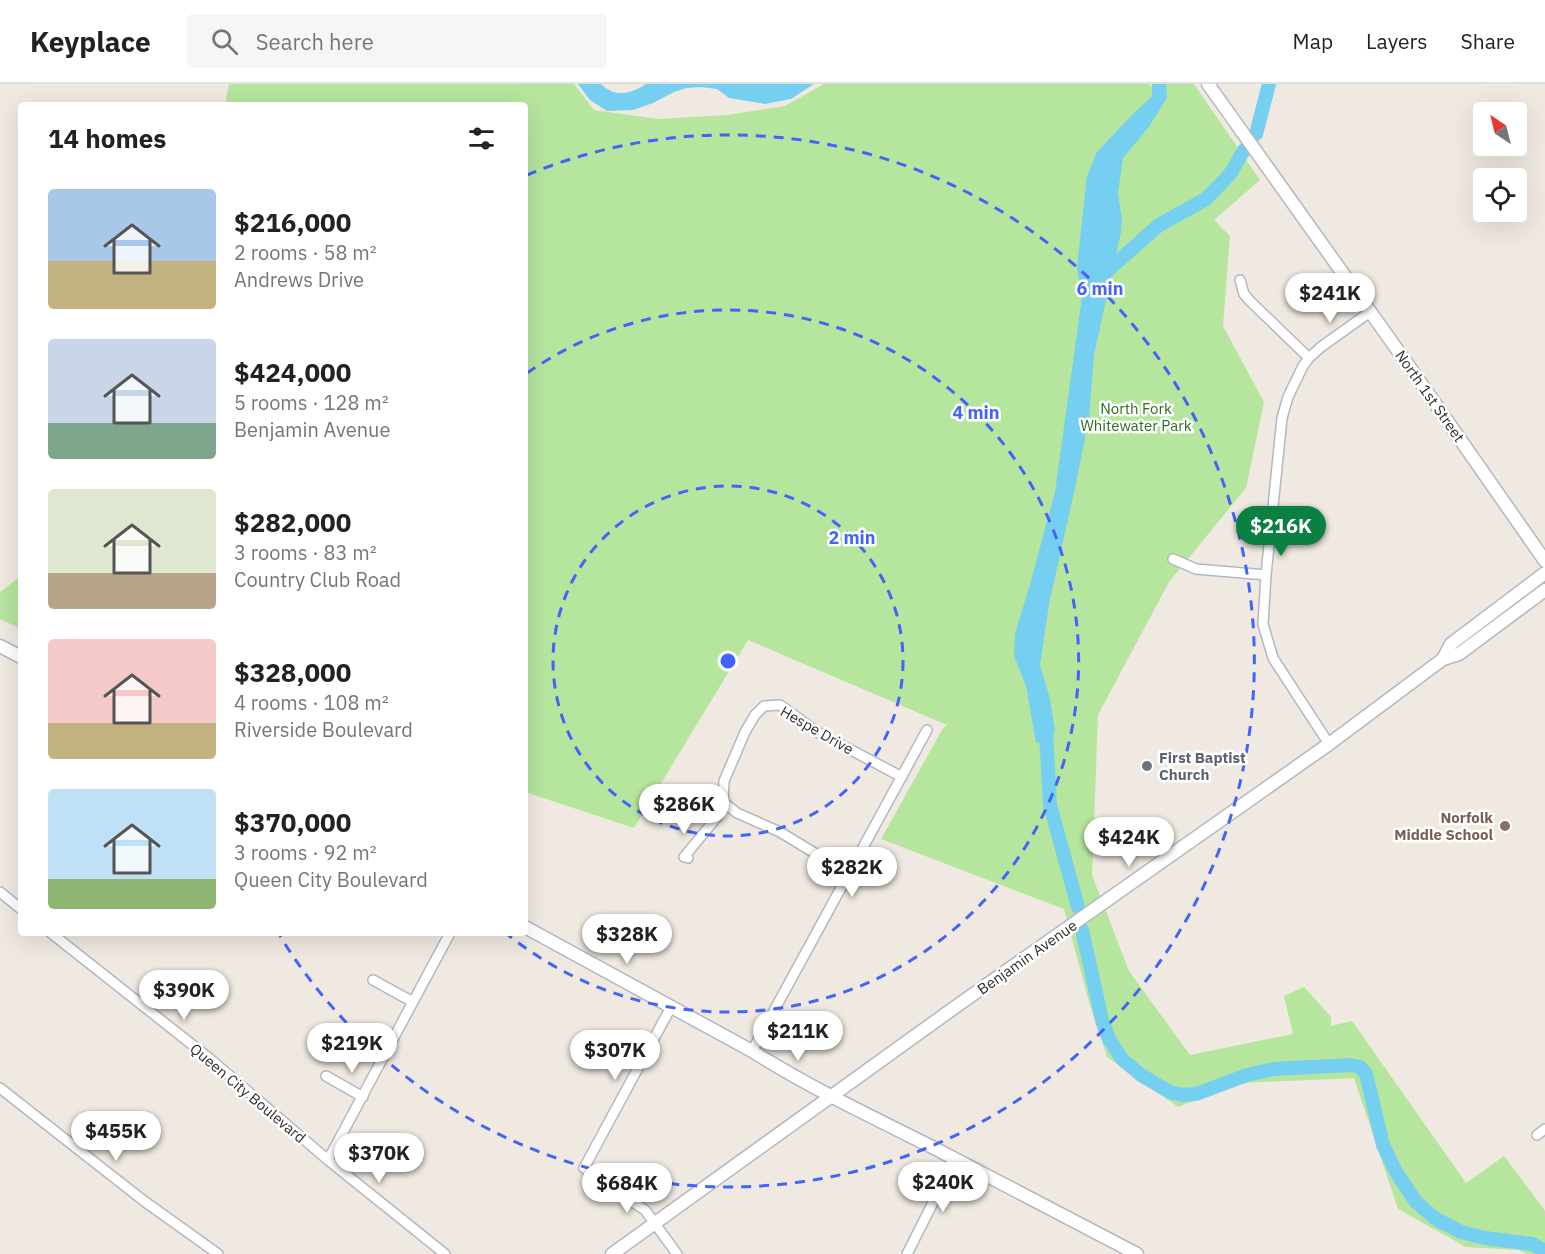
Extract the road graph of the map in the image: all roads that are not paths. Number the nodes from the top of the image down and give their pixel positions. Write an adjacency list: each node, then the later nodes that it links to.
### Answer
1 (1208, 84): 3 (main road, North 1st Street)
2 (1240, 280): 4 (street)
3 (1370, 312): 4 (street); 6 (main road, North 1st Street)
4 (1309, 358): 8 (street)
5 (1173, 559): 8 (street)
6 (1545, 561)
7 (1545, 573): 12 (main road, Benjamin Avenue)
8 (1266, 575): 14 (street)
9 (1545, 590): 12 (main road, Benjamin Avenue)
10 (0, 646): 11 (main road)
11 (18, 655)
12 (1443, 659): 14 (main road, Benjamin Avenue)
13 (927, 730): 15 (street)
14 (1329, 744): 31 (main road, Benjamin Avenue)
15 (902, 777): 16 (street, Hespe Drive); 18 (street)
16 (723, 802): 17 (street); 18 (street)
17 (688, 858)
18 (850, 872): 27 (street)
19 (0, 892): 20 (street)
20 (18, 907)
21 (528, 929): 26 (main road)
22 (55, 936): 33 (street, Queen City Boulevard)
23 (448, 936): 25 (street)
24 (373, 980): 25 (street)
25 (413, 1002): 30 (street)
26 (671, 1007): 27 (main road); 34 (street)
27 (752, 1051): 31 (main road)
28 (326, 1076): 30 (street)
29 (0, 1089): 35 (street)
30 (363, 1097): 33 (street)
31 (830, 1097): 32 (main road); 34 (main road, Benjamin Avenue)
32 (955, 1159): 39 (street); 40 (main road)
33 (328, 1160): 36 (street, Queen City Boulevard)
34 (654, 1223): 37 (main road, Benjamin Avenue); 38 (street)
35 (218, 1254)
36 (444, 1254)
37 (612, 1254)
38 (677, 1254)
39 (907, 1254)
40 (1137, 1254)

